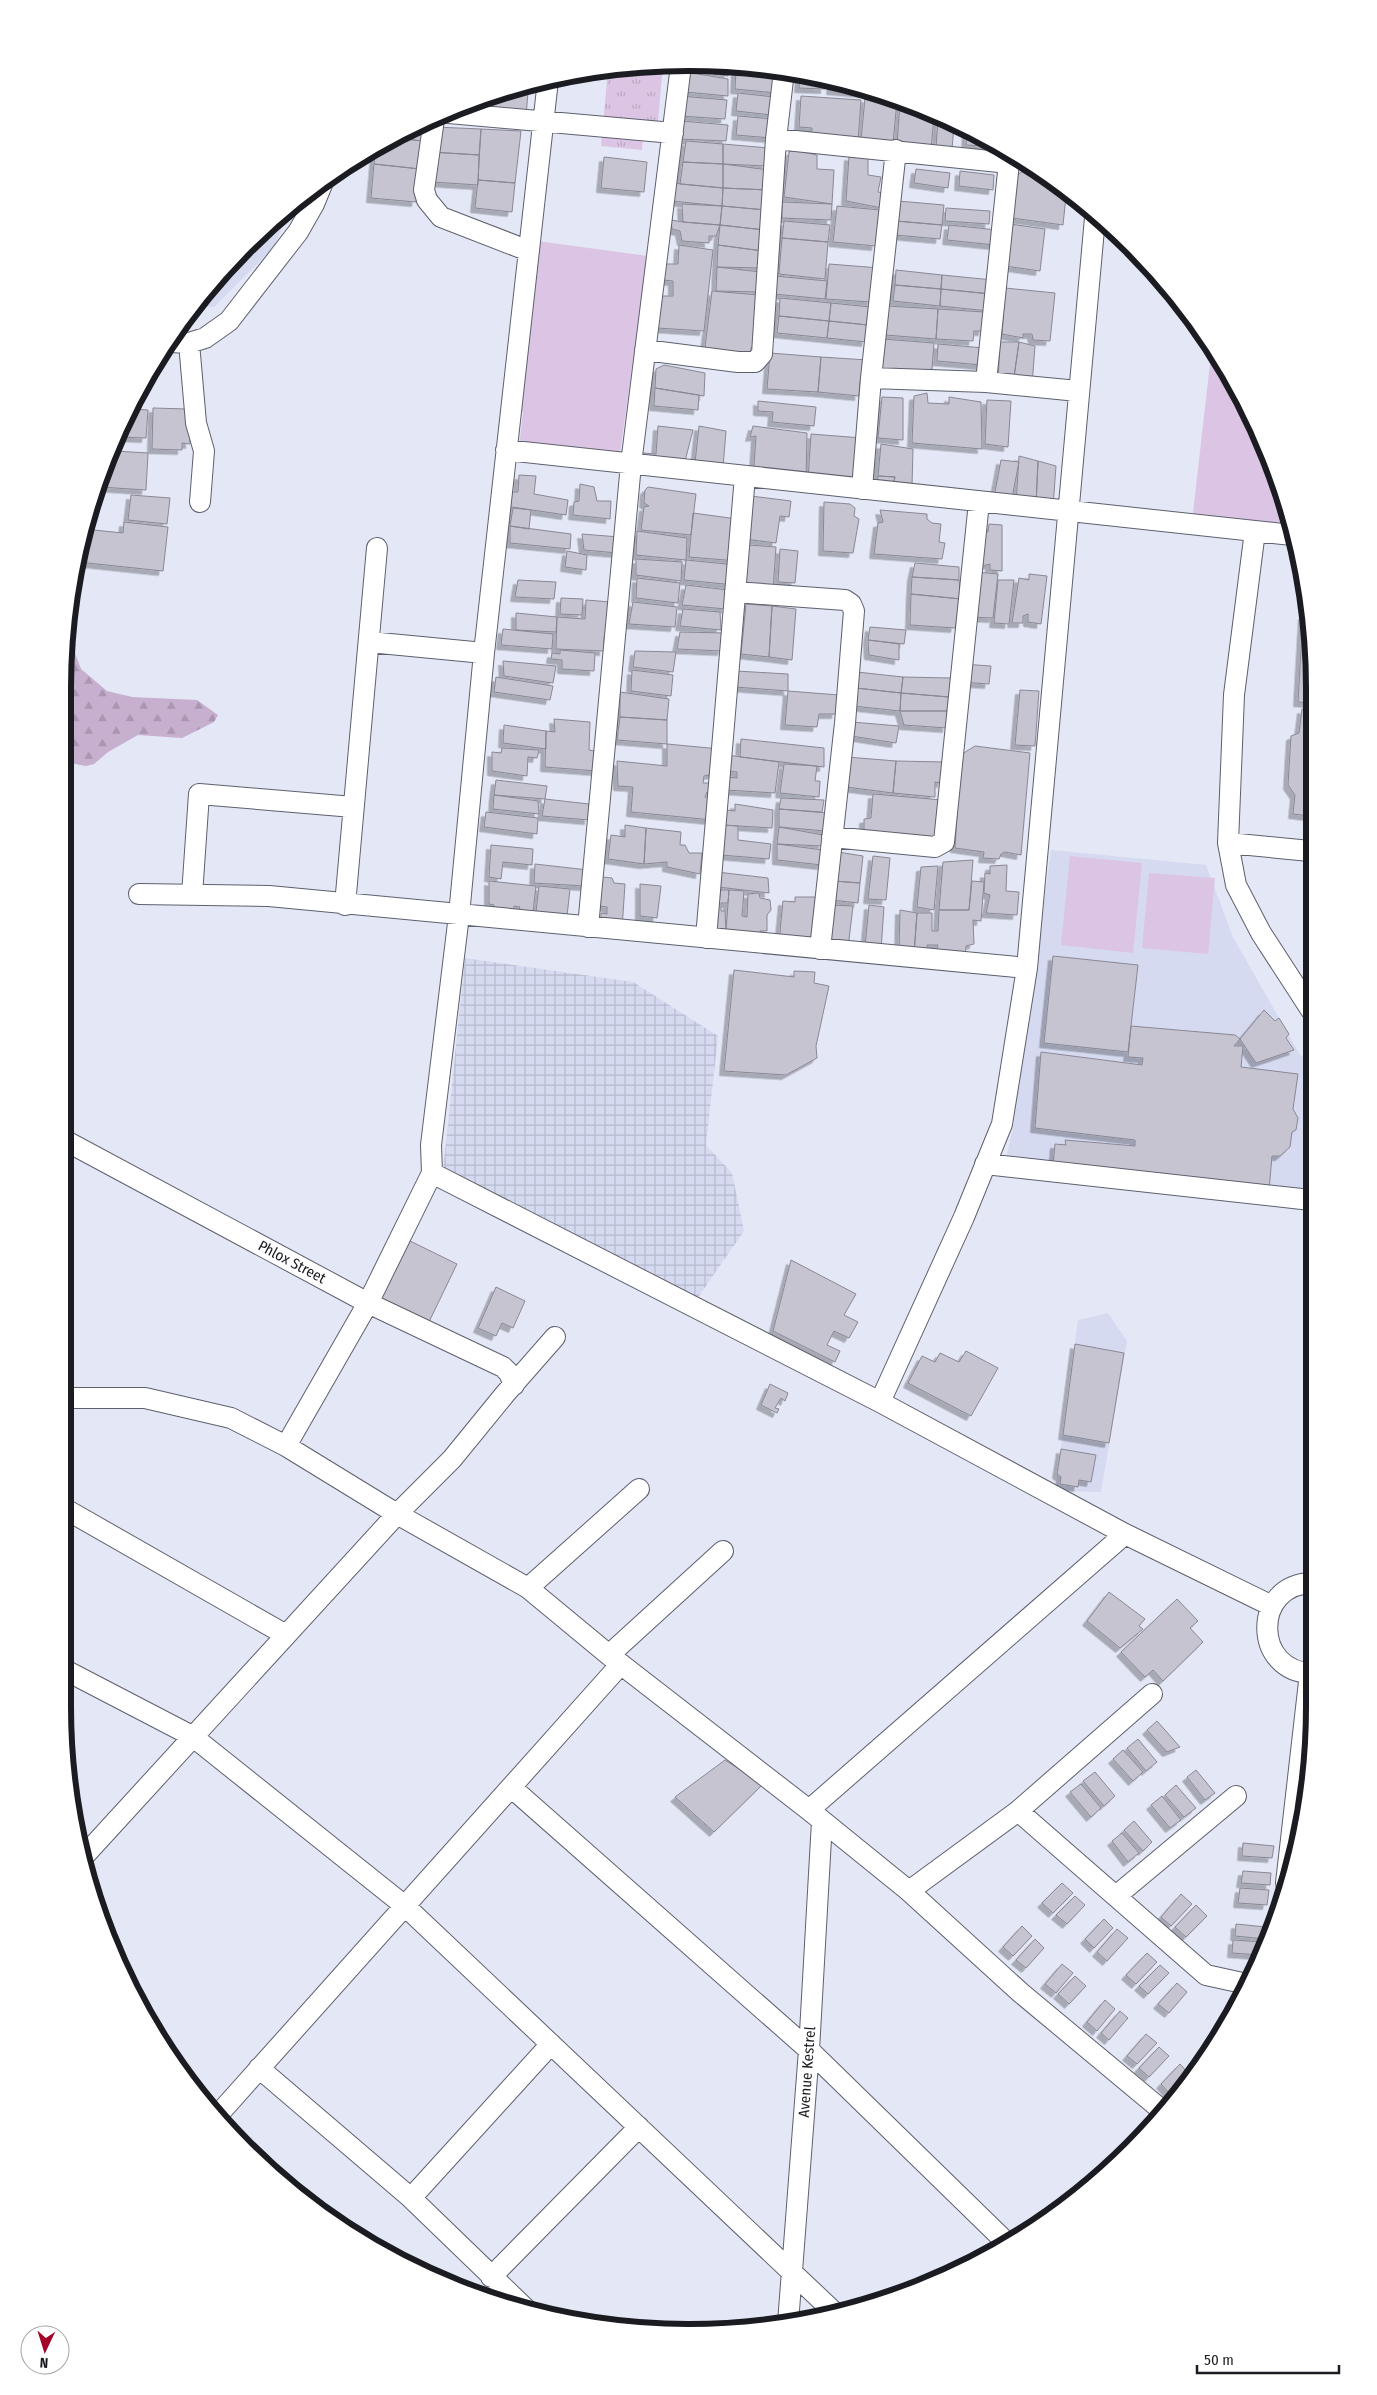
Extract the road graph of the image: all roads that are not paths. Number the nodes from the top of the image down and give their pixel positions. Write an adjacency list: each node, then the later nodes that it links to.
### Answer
1 (680, 71): 7 (street)
2 (783, 79): 8 (street)
3 (547, 88): 5 (street)
4 (462, 114): 5 (street)
5 (544, 121): 7 (street); 14 (street)
6 (433, 127): 14 (street)
7 (673, 133): 16 (street)
8 (776, 139): 9 (street); 16 (street)
9 (896, 150): 10 (street); 17 (street)
10 (1003, 158)
11 (1009, 161): 18 (street)
12 (317, 196): 15 (street)
13 (1094, 223): 19 (street)
14 (529, 251): 20 (street)
15 (180, 343): 24 (street)
16 (646, 350): 21 (street)
17 (871, 378): 18 (street); 23 (street)
18 (986, 382): 19 (street)
19 (1078, 391): 26 (street)
20 (506, 450): 21 (street); 32 (street)
21 (631, 464): 22 (street); 41 (street)
22 (745, 476): 23 (street); 30 (street)
23 (862, 489): 25 (street)
24 (200, 502)
25 (979, 502): 26 (street); 34 (street)
26 (1069, 511): 27 (street); 44 (street)
27 (1255, 531): 28 (street); 35 (street)
28 (1286, 534)
29 (377, 548): 31 (street)
30 (735, 592): 34 (street); 42 (street)
31 (369, 642): 32 (street); 33 (street)
32 (484, 654): 40 (street)
33 (353, 807): 38 (street); 39 (street)
34 (832, 838): 43 (street)
35 (1228, 843): 36 (street); 45 (street)
36 (1306, 851)
37 (139, 894): 38 (street)
38 (192, 895): 39 (street)
39 (345, 905): 40 (street)
40 (459, 915): 41 (street); 48 (street)
41 (588, 927): 42 (street)
42 (706, 938): 43 (street)
43 (820, 949): 44 (street)
44 (1027, 968): 47 (street)
45 (1306, 1002)
46 (71, 1144): 50 (street, Phlox Street)
47 (985, 1164): 49 (street); 54 (street)
48 (432, 1173): 50 (street); 54 (street)
49 (1306, 1199)
50 (368, 1303): 52 (street, Phlox Street); 55 (street)
51 (555, 1337): 52 (street)
52 (514, 1385): 58 (street)
53 (71, 1398): 55 (street)
54 (880, 1402): 59 (street)
55 (286, 1446): 58 (street)
56 (639, 1489): 62 (street)
57 (71, 1512): 64 (street)
58 (397, 1514): 62 (street); 64 (street)
59 (1125, 1534): 63 (street); 74 (street)
60 (723, 1551): 65 (street)
61 (1306, 1584): 63 (street)
62 (528, 1588): 65 (street)
63 (1272, 1606): 66 (street)
64 (286, 1636): 70 (street)
65 (615, 1660): 71 (street); 74 (street)
66 (1306, 1672)
67 (71, 1673): 70 (street)
68 (1152, 1694): 73 (street)
69 (1305, 1732): 75 (street)
70 (192, 1736): 76 (street); 79 (street)
71 (512, 1788): 79 (street); 82 (street)
72 (1236, 1796): 78 (street)
73 (1018, 1811): 77 (street); 78 (street)
74 (816, 1815): 77 (street); 82 (street, Avenue Kestrel)
75 (1292, 1837)
76 (89, 1851)
77 (909, 1891): 84 (street)
78 (1116, 1896): 80 (street)
79 (405, 1906): 81 (street); 83 (street)
80 (1241, 1983)
81 (551, 2044): 86 (street); 87 (street)
82 (809, 2050): 88 (street); 89 (street, Avenue Kestrel)
83 (259, 2068): 85 (street); 87 (street)
84 (1158, 2107)
85 (221, 2110)
86 (639, 2127): 89 (street); 90 (street)
87 (411, 2198): 90 (street)
88 (1002, 2238)
89 (793, 2274): 92 (street); 93 (street, Avenue Kestrel)
90 (491, 2277): 91 (street)
91 (514, 2298)
92 (829, 2307)
93 (789, 2315)

